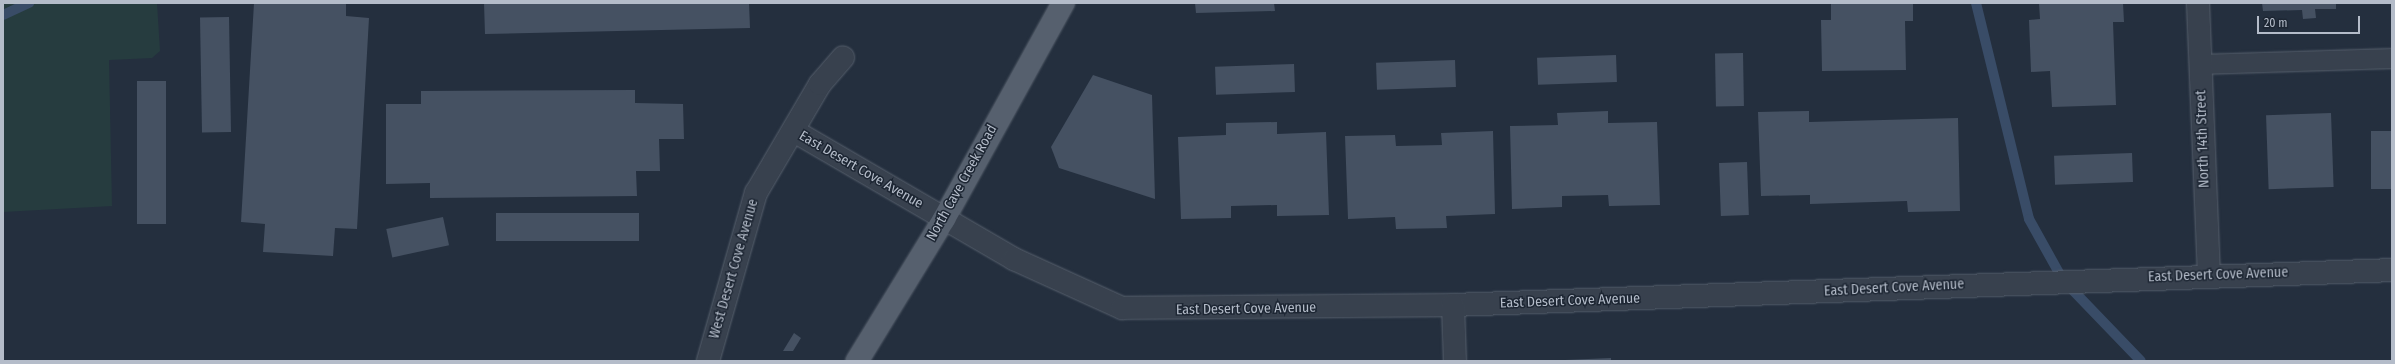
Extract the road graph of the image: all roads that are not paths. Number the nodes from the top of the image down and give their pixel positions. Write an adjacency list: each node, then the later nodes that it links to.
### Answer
1 (1063, 3): 7 (main road, North Cave Creek Road)
2 (2198, 3): 5 (street, North 14th Street)
3 (843, 58): 6 (street, West Desert Cove Avenue)
4 (2392, 58): 5 (lane)
5 (2200, 64): 9 (street, North 14th Street)
6 (794, 131): 7 (street, East Desert Cove Avenue); 11 (street, West Desert Cove Avenue)
7 (944, 219): 10 (street, East Desert Cove Avenue); 12 (main road, North Cave Creek Road)
8 (2392, 270): 9 (street, East Desert Cove Avenue)
9 (2209, 275): 10 (street, East Desert Cove Avenue)
10 (1453, 305): 13 (street)
11 (708, 361)
12 (858, 361)
13 (1455, 361)

